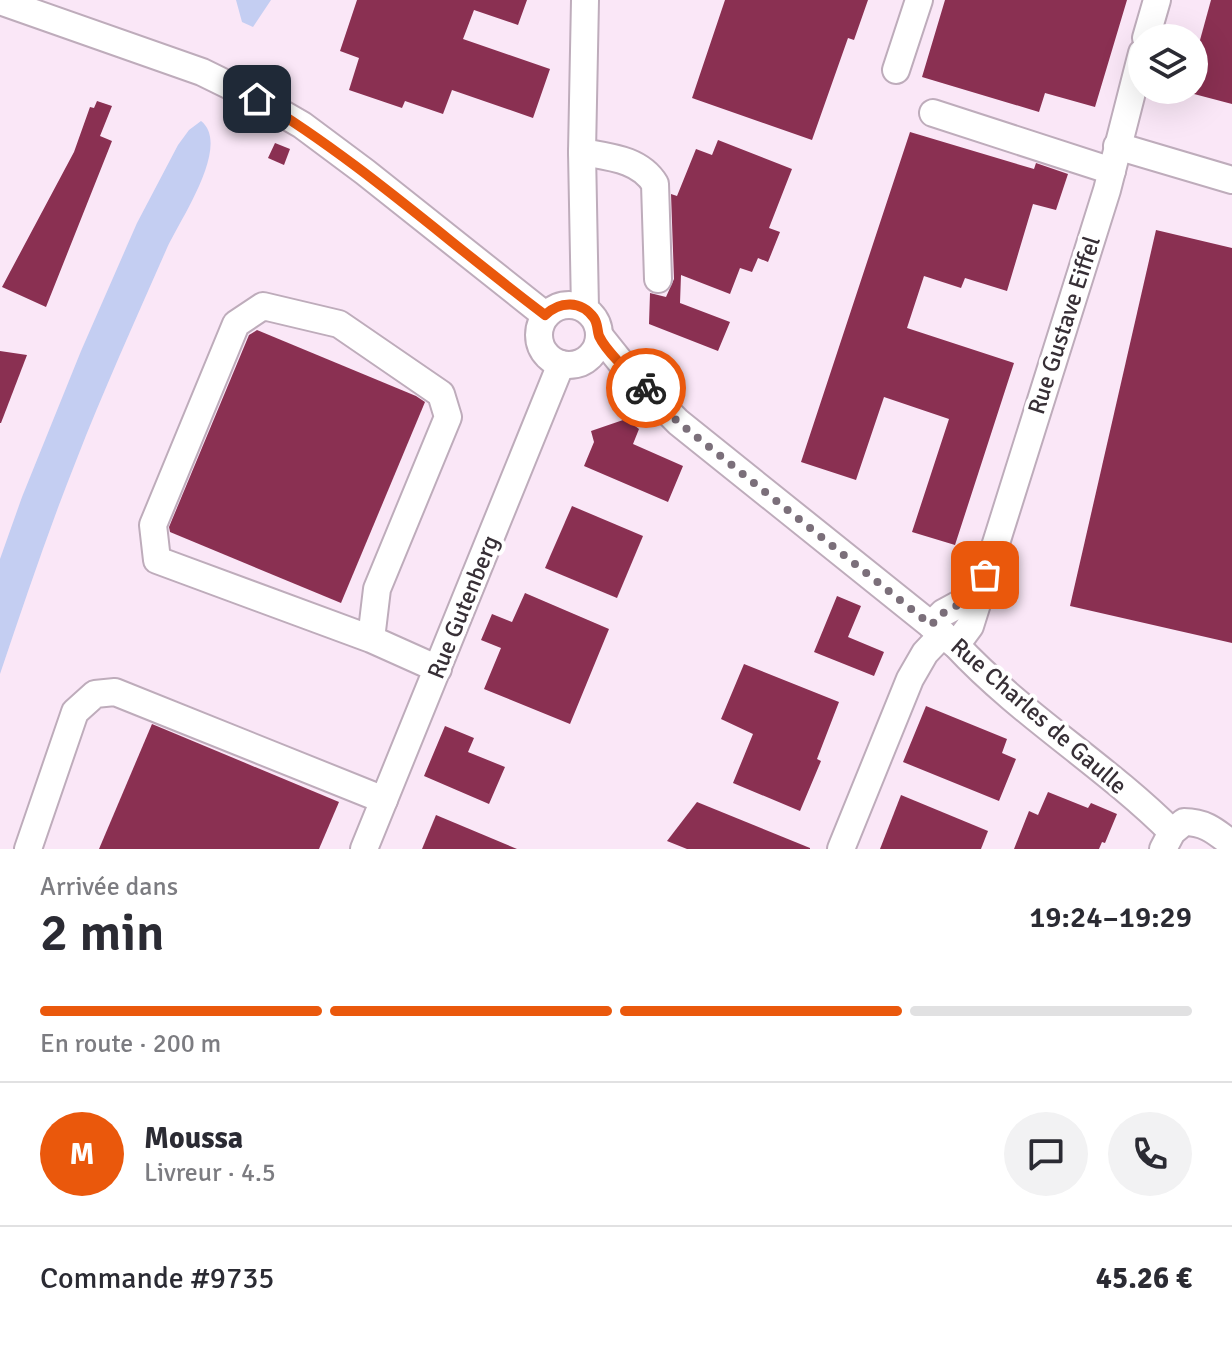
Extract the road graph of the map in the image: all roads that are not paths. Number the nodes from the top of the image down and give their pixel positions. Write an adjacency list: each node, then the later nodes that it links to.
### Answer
1 (585, 0): 10 (street)
2 (919, 0): 7 (street)
3 (1157, 0): 6 (street)
4 (0, 1): 5 (street)
5 (42, 8): 15 (street)
6 (1150, 24)
7 (896, 70)
8 (1128, 104): 11 (street, Rue Gustave Eiffel)
9 (933, 113): 11 (street)
10 (582, 152): 13 (street); 14 (street); 15 (street)
11 (1114, 158): 12 (street); 19 (street, Rue Gustave Eiffel)
12 (1232, 180)
13 (658, 279)
14 (585, 309): 15 (street); 16 (street)
15 (552, 310): 17 (street)
16 (599, 335): 17 (street); 18 (street, Rue Charles de Gaulle)
17 (573, 362): 18 (street, Rue Charles de Gaulle); 21 (street, Rue Gutenberg)
18 (678, 422): 19 (street, Rue Charles de Gaulle)
19 (943, 635): 23 (street, Rue Charles de Gaulle); 27 (street, Rue Gustave Eiffel)
20 (371, 639): 20 (street); 21 (street)
21 (438, 669): 22 (street, Rue Gutenberg)
22 (384, 800): 25 (street); 26 (street, Rue Gutenberg)
23 (1167, 841): 24 (street)
24 (1232, 844)
25 (28, 849)
26 (364, 849)
27 (841, 849)

